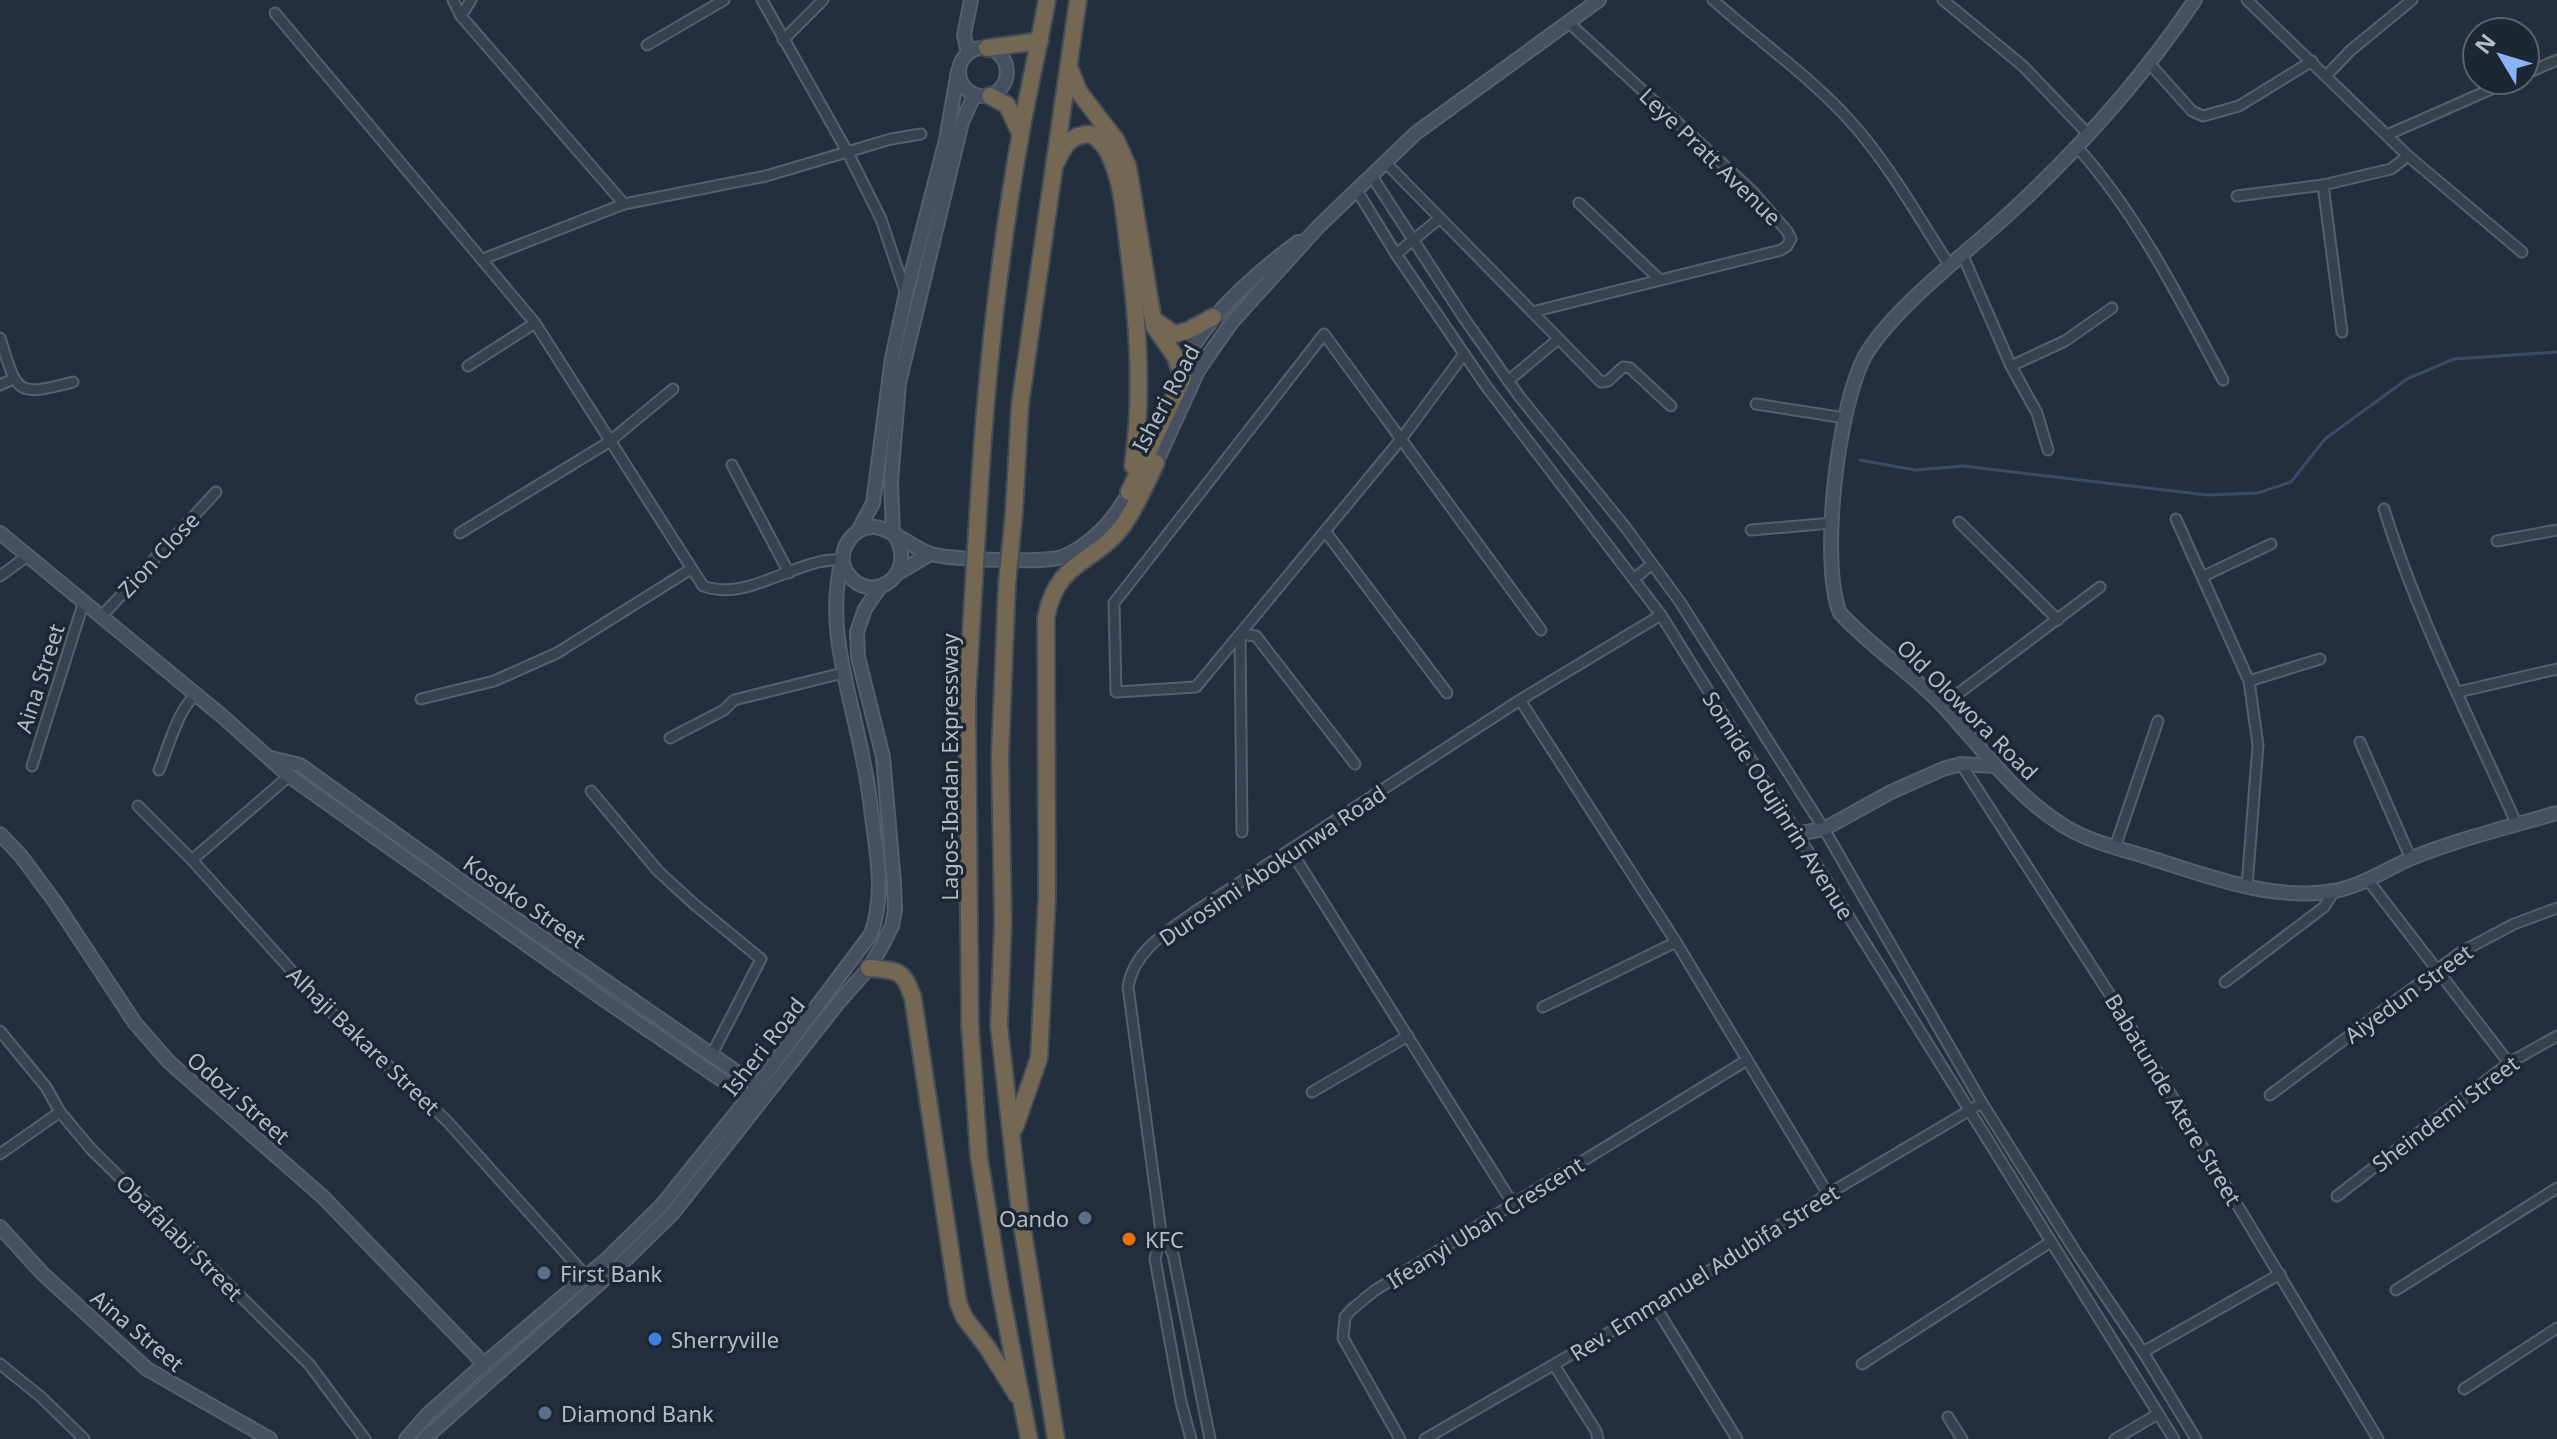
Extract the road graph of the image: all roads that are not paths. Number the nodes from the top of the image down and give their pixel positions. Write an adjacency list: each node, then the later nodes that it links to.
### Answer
1 (453, 0): 16 (street)
2 (471, 0): 16 (street)
3 (724, 0): 20 (street)
4 (762, 0): 18 (street)
5 (823, 0): 18 (street)
6 (971, 0): 22 (main road)
7 (1047, 0): 19 (highway, Lagos-Ibadan Expressway)
8 (1078, 0): 23 (highway)
9 (1599, 0): 17 (main road, Isheri Road)
10 (1713, 0): 52 (street)
11 (1943, 0): 32 (street)
12 (2195, 0): 25 (main road, Old Olowora Road)
13 (2247, 0): 24 (street)
14 (2412, 0): 27 (street)
15 (275, 13): 51 (street)
16 (461, 16): 44 (street)
17 (1568, 22): 37 (main road, Isheri Road); 53 (street, Leye Pratt Avenue)
18 (783, 40): 35 (street)
19 (1040, 41): 21 (highway); 31 (highway, Lagos-Ibadan Expressway)
20 (647, 45)
21 (987, 48): 22 (main road); 28 (main road)
22 (968, 53): 26 (main road)
23 (1069, 53): 42 (highway); 58 (highway)
24 (2312, 61): 25 (street); 27 (street)
25 (2149, 63): 32 (main road, Old Olowora Road)
26 (958, 71): 28 (main road); 54 (main road)
27 (2327, 75): 33 (street)
28 (982, 96): 31 (highway); 94 (main road)
29 (2476, 96): 33 (street)
30 (921, 134): 35 (street)
31 (1020, 134): 192 (highway, Lagos-Ibadan Expressway, bridge)
32 (2088, 134): 34 (main road, Old Olowora Road)
33 (2387, 135): 36 (street)
34 (2077, 147): 50 (main road, Old Olowora Road); 68 (street)
35 (848, 153): 44 (street); 54 (street)
36 (2408, 156): 39 (street); 48 (street)
37 (1385, 162): 38 (main road, Isheri Road); 45 (street)
38 (1371, 175): 40 (main road, Isheri Road); 47 (street)
39 (2323, 185): 41 (street); 60 (street)
40 (1356, 189): 46 (main road, Isheri Road); 49 (street, Somide Odujinrin Avenue)
41 (2237, 196)
42 (1048, 198): 81 (highway); 172 (highway, bridge)
43 (1579, 203): 53 (street)
44 (624, 204): 51 (street)
45 (1439, 219): 47 (street); 56 (street)
46 (1318, 227): 57 (main road, Isheri Road); 79 (main road, Isheri Road)
47 (1413, 241): 49 (street); 69 (street)
48 (2522, 252)
49 (1396, 254): 63 (street, Somide Odujinrin Avenue)
50 (1963, 256): 52 (main road, Old Olowora Road); 65 (street)
51 (483, 259): 59 (street)
52 (1950, 266): 75 (main road, Old Olowora Road)
53 (1659, 279): 56 (street, Leye Pratt Avenue)
54 (906, 294): 88 (main road)
55 (2112, 308): 65 (street)
56 (1532, 312): 62 (street)
57 (1213, 317): 58 (highway); 66 (main road, Isheri Road)
58 (1153, 318): 66 (highway)
59 (535, 323): 64 (street); 77 (street)
60 (2342, 332)
61 (0, 338): 67 (street)
62 (1557, 340): 69 (street); 74 (street)
63 (1464, 354): 76 (street); 107 (street, Somide Odujinrin Avenue)
64 (468, 366)
65 (2011, 366): 78 (street)
66 (1180, 368): 81 (main road, Isheri Road); 83 (highway)
67 (13, 379): 70 (street); 71 (street)
68 (2223, 380)
69 (1508, 381): 101 (street)
70 (73, 382)
71 (0, 385)
72 (673, 389): 77 (street)
73 (1756, 404): 75 (street)
74 (1671, 406)
75 (1845, 418): 87 (main road, Old Olowora Road)
76 (1402, 438): 91 (street); 114 (street); 115 (street)
77 (609, 442): 93 (street); 102 (street)
78 (2048, 450)
79 (1156, 463): 83 (main road, Isheri Road); 172 (highway)
80 (732, 465): 103 (street)
81 (1133, 466): 100 (main road, Isheri Road)
82 (216, 492): 112 (street, Zion Close)
83 (1129, 492): 100 (main road, Isheri Road)
84 (2384, 509): 120 (street)
85 (2176, 519): 106 (street)
86 (1959, 522): 113 (street)
87 (1832, 523): 89 (street); 125 (main road, Old Olowora Road)
88 (859, 529): 94 (main road, Isheri Road); 99 (main road, Isheri Road)
89 (1751, 530)
90 (2557, 530): 95 (street)
91 (1325, 531): 115 (street); 121 (street)
92 (0, 533): 98 (main road, Kosoko Street)
93 (460, 533)
94 (895, 536): 97 (main road, Isheri Road); 104 (main road)
95 (2497, 541)
96 (2271, 544): 106 (street)
97 (930, 554): 100 (main road, Isheri Road); 104 (main road, Isheri Road)
98 (26, 557): 105 (street); 110 (main road, Kosoko Street)
99 (842, 560): 103 (street); 108 (main road); 118 (main road, Isheri Road)
100 (1031, 561)
101 (1652, 564): 107 (street); 140 (street)
102 (691, 569): 103 (street); 123 (street)
103 (789, 573)
104 (898, 573): 108 (main road, Isheri Road)
105 (0, 576)
106 (2204, 576): 119 (street)
107 (1634, 579): 111 (street, Somide Odujinrin Avenue)
108 (880, 587): 153 (main road, Isheri Road)
109 (2100, 587): 113 (street)
110 (84, 601): 112 (main road, Kosoko Street); 132 (street, Aina Street)
111 (1661, 615): 124 (street, Durosimi Abokunwa Road); 143 (street, Somide Odujinrin Avenue)
112 (101, 617): 122 (main road, Kosoko Street)
113 (2058, 620): 125 (street)
114 (1541, 630)
115 (1240, 634): 130 (street); 141 (street)
116 (2320, 659): 119 (street)
117 (2557, 669): 120 (street)
118 (843, 673): 127 (street); 165 (main road, Isheri Road)
119 (2249, 681): 149 (street)
120 (2458, 692): 139 (street)
121 (1447, 693)
122 (195, 696): 129 (main road, Kosoko Street); 134 (street)
123 (421, 699)
124 (1520, 700): 145 (street, Durosimi Abokunwa Road); 152 (street)
125 (1943, 705): 133 (main road, Old Olowora Road)
126 (2158, 721): 144 (street)
127 (670, 738)
128 (2360, 742): 146 (street)
129 (268, 757): 135 (main road, Kosoko Street); 156 (main road, Kosoko Street)
130 (1355, 764)
131 (1961, 764): 133 (main road); 140 (main road); 181 (street, Babatunde Atere Street)
132 (32, 766)
133 (1994, 766): 144 (main road, Old Olowora Road)
134 (159, 770)
135 (289, 776): 147 (street); 157 (main road, Kosoko Street)
136 (591, 791): 162 (street)
137 (138, 806): 147 (street, Alhaji Bakare Street)
138 (2557, 813): 139 (main road, Old Olowora Road)
139 (2517, 825): 146 (main road, Old Olowora Road)
140 (1824, 829): 143 (main road); 169 (street)
141 (1242, 832)
142 (0, 834): 187 (main road, Odozi Street)
143 (1796, 834): 171 (street, Somide Odujinrin Avenue)
144 (2115, 847): 149 (main road, Old Olowora Road)
145 (1291, 851): 160 (street); 179 (street, Durosimi Abokunwa Road)
146 (2411, 859): 148 (main road, Old Olowora Road)
147 (192, 860): 182 (street, Alhaji Bakare Street)
148 (2367, 879): 150 (main road, Old Olowora Road); 154 (street)
149 (2247, 886): 150 (main road, Old Olowora Road)
150 (2334, 891): 155 (street)
151 (2557, 908): 154 (street, Aiyedun Street)
152 (1676, 942): 158 (street); 163 (street)
153 (869, 968): 192 (highway); 199 (main road, Isheri Road)
154 (2436, 971): 164 (street); 167 (street, Aiyedun Street)
155 (2225, 982)
156 (615, 988): 157 (main road); 162 (main road, Kosoko Street)
157 (606, 1001): 168 (main road, Kosoko Street)
158 (1543, 1007)
159 (0, 1031): 170 (street, Obafalabi Street)
160 (1408, 1036): 166 (street); 177 (street)
161 (2557, 1036): 164 (street, Sheindemi Street)
162 (712, 1054): 165 (main road, Kosoko Street)
163 (1747, 1060): 175 (street); 177 (street, Ifeanyi Ubah Crescent)
164 (2509, 1063): 176 (street, Sheindemi Street)
165 (757, 1086): 168 (main road, Isheri Road)
166 (1312, 1092)
167 (2270, 1095)
168 (748, 1098): 182 (main road, Isheri Road)
169 (1982, 1103): 171 (street, Rev. Emmanuel Adubifa Street); 186 (street)
170 (60, 1112): 173 (street); 197 (street, Obafalabi Street)
171 (1970, 1112): 175 (street, Rev. Emmanuel Adubifa Street); 180 (street, Somide Odujinrin Avenue)
172 (1012, 1136): 201 (highway)
173 (0, 1154)
174 (2557, 1188): 183 (street)
175 (1828, 1194): 184 (street, Rev. Emmanuel Adubifa Street)
176 (2337, 1196)
177 (1513, 1204): 204 (street, Ifeanyi Ubah Crescent)
178 (0, 1227): 196 (main road, Aina Street)
179 (1161, 1232): 202 (street); 203 (street, Durosimi Abokunwa Road)
180 (2049, 1243): 188 (street); 193 (street, Somide Odujinrin Avenue)
181 (2280, 1274): 186 (street); 212 (street, Babatunde Atere Street)
182 (587, 1277): 187 (main road, Isheri Road)
183 (2396, 1290)
184 (1655, 1306): 189 (street, Rev. Emmanuel Adubifa Street); 207 (street)
185 (2557, 1328): 191 (street)
186 (2143, 1352): 211 (street)
187 (484, 1364): 198 (main road, Isheri Road)
188 (1862, 1364)
189 (1554, 1365): 205 (street, Rev. Emmanuel Adubifa Street); 206 (street)
190 (2, 1370): 195 (street)
191 (2464, 1389)
192 (1024, 1406): 200 (highway, Lagos-Ibadan Expressway)
193 (2158, 1414): 209 (street); 210 (street, Somide Odujinrin Avenue)
194 (1948, 1417): 208 (street)
195 (84, 1439)
196 (270, 1439)
197 (365, 1439)
198 (406, 1439)
199 (424, 1439)
200 (1029, 1439)
201 (1056, 1439)
202 (1191, 1439)
203 (1210, 1439)
204 (1400, 1439)
205 (1425, 1439)
206 (1598, 1439)
207 (1737, 1439)
208 (1962, 1439)
209 (2115, 1439)
210 (2174, 1439)
211 (2196, 1439)
212 (2378, 1439)

